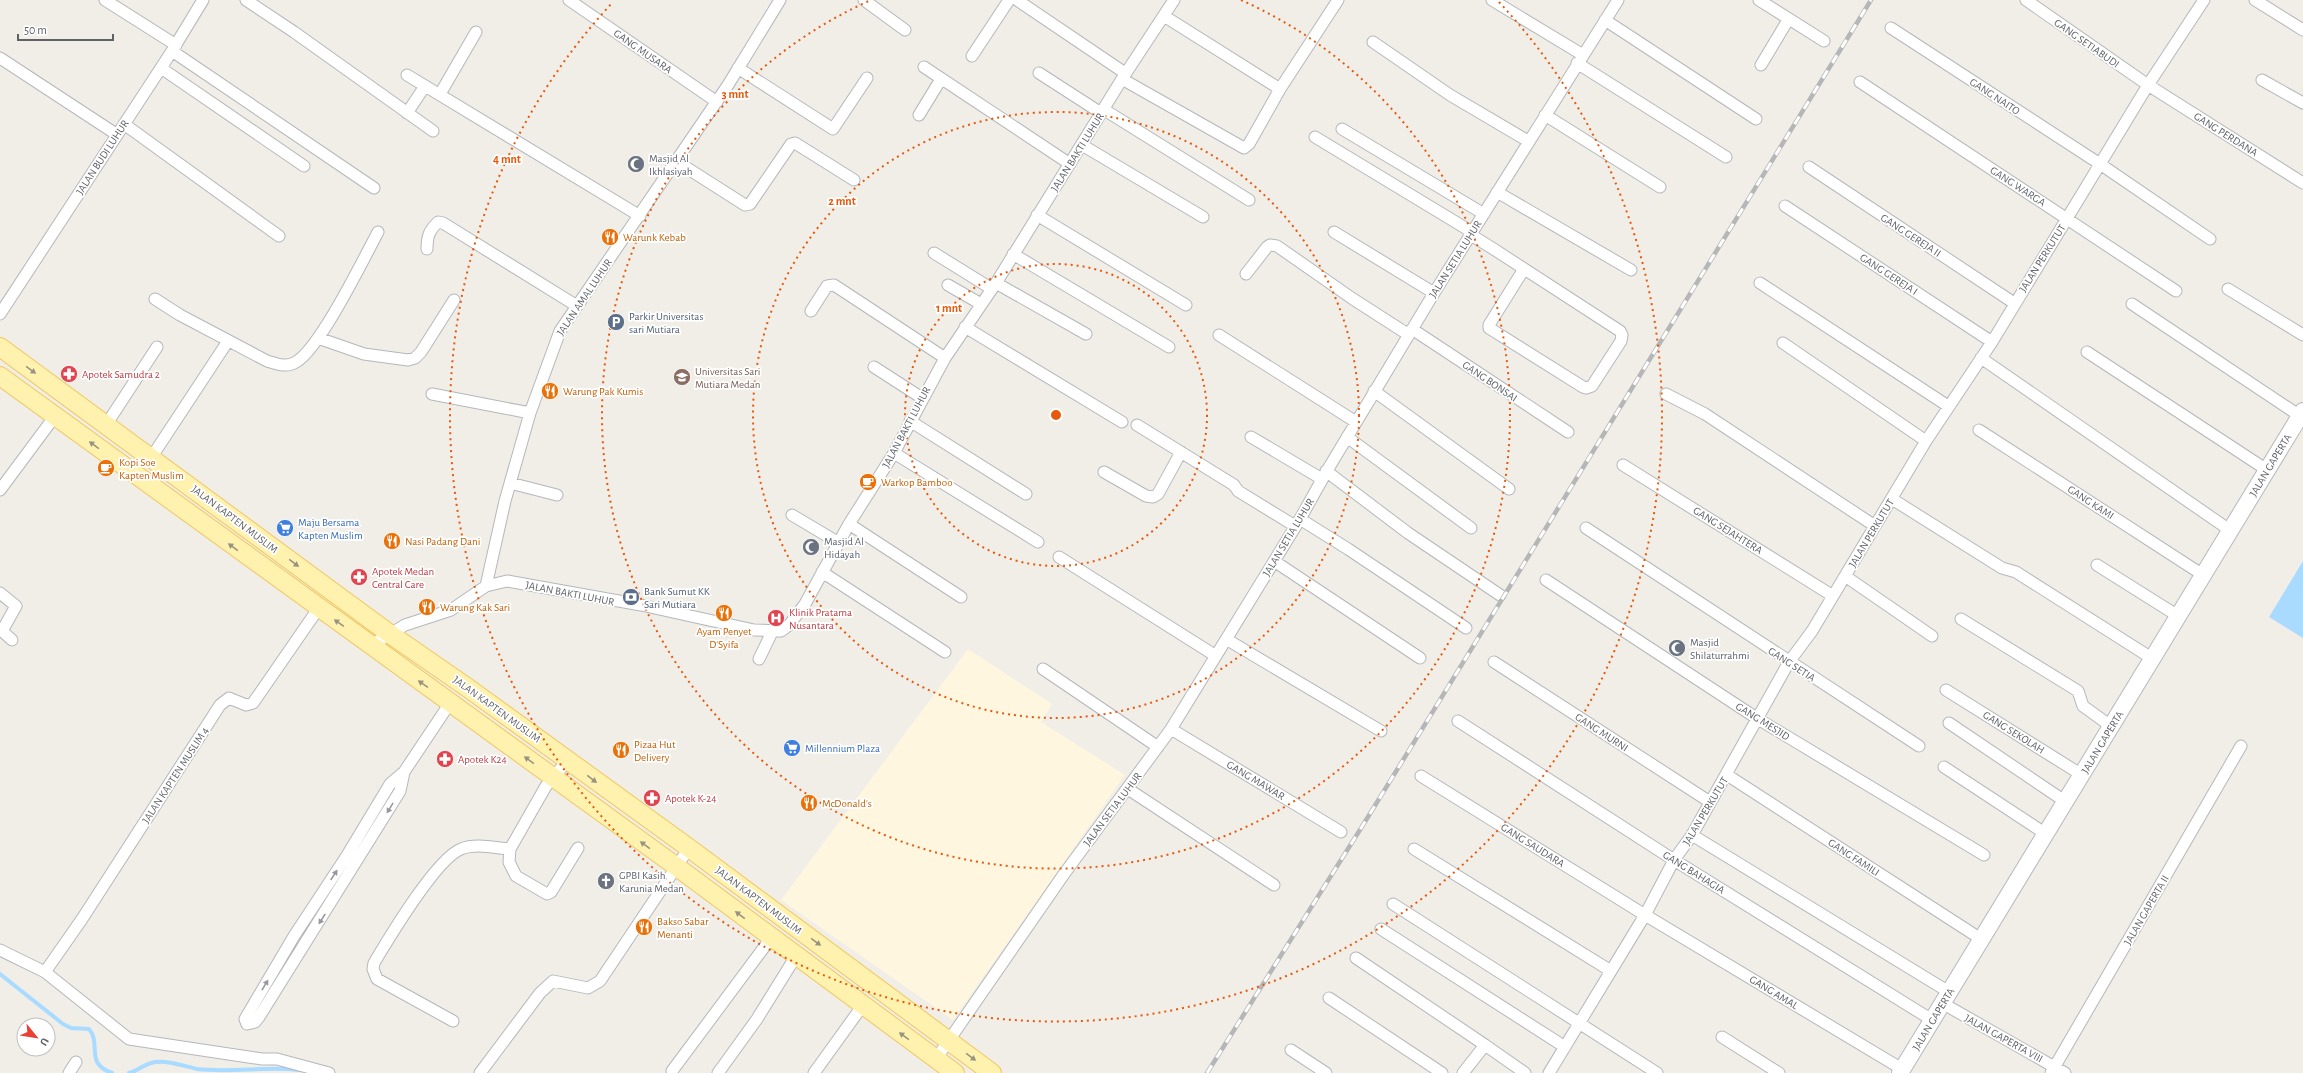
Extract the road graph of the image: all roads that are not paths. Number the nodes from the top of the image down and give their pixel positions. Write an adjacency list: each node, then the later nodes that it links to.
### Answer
1 (105, 0): 26 (street)
2 (203, 0): 26 (street, JALAN BUDI LUHUR)
3 (246, 0): 48 (street)
4 (569, 0): 45 (street, GANG MUSARA)
5 (864, 0): 21 (street)
6 (1009, 0): 27 (street)
7 (1017, 0): 36 (street)
8 (1174, 0): 17 (street, JALAN BAKTI LUHUR)
9 (1338, 0): 43 (street)
10 (1492, 0): 29 (street)
11 (1618, 0): 18 (street, JALAN SETIA LUHUR)
12 (1759, 0): 19 (street)
13 (2026, 0): 42 (street, GANG SETIABUDI)
14 (2255, 0): 22 (street)
15 (778, 1): 33 (street, JALAN AMAL LUHUR)
16 (2202, 1): 42 (street, JALAN PERKUTUT)
17 (1164, 16): 36 (street, JALAN BAKTI LUHUR); 43 (street)
18 (1605, 20): 29 (street, JALAN SETIA LUHUR); 51 (street)
19 (1788, 20): 24 (street); 30 (street)
20 (1891, 28): 62 (street, GANG NAITO)
21 (904, 30)
22 (2303, 30)
23 (476, 32): 44 (street)
24 (1824, 41)
25 (1373, 42): 57 (street)
26 (174, 48): 32 (street, JALAN BUDI LUHUR); 68 (street)
27 (972, 56)
28 (0, 58): 55 (street)
29 (1580, 59): 50 (street, JALAN SETIA LUHUR); 59 (street)
30 (1761, 65)
31 (924, 67): 38 (street)
32 (161, 68): 52 (street, JALAN BUDI LUHUR); 63 (street)
33 (738, 68): 37 (street); 45 (street, JALAN AMAL LUHUR)
34 (1039, 73): 47 (street)
35 (407, 75): 41 (street)
36 (1123, 76): 43 (street); 47 (street, JALAN BAKTI LUHUR)
37 (867, 78)
38 (941, 79): 49 (street); 61 (street)
39 (2262, 80): 46 (street)
40 (1860, 82): 76 (street, GANG WARGA)
41 (425, 86): 44 (street); 48 (street)
42 (2148, 86): 62 (street, JALAN PERKUTUT); 66 (street, GANG PERDANA)
43 (1280, 89)
44 (440, 94): 74 (street)
45 (717, 102): 60 (street, JALAN AMAL LUHUR)
46 (2303, 103)
47 (1102, 111): 58 (street, JALAN BAKTI LUHUR); 70 (street)
48 (407, 113): 54 (street)
49 (919, 115)
50 (1545, 115): 57 (street, JALAN SETIA LUHUR); 67 (street)
51 (1756, 120)
52 (124, 124): 55 (street, JALAN BUDI LUHUR); 80 (street)
53 (1342, 128): 72 (street)
54 (433, 131)
55 (116, 134): 102 (street, JALAN BUDI LUHUR)
56 (1316, 137): 79 (street)
57 (1528, 141): 69 (street, JALAN SETIA LUHUR)
58 (1082, 145): 61 (street, JALAN BAKTI LUHUR); 75 (street)
59 (1726, 157)
60 (676, 161): 65 (street); 74 (street, JALAN AMAL LUHUR)
61 (1070, 164): 73 (street, JALAN BAKTI LUHUR)
62 (2100, 164): 76 (street, JALAN PERKUTUT); 81 (street, GANG NAITO)
63 (304, 166)
64 (1809, 167): 96 (street, GANG GEREJA II)
65 (854, 180)
66 (2303, 182)
67 (1660, 187)
68 (374, 188)
69 (1497, 192): 72 (street, JALAN SETIA LUHUR); 86 (street)
70 (1249, 200)
71 (1785, 206): 110 (street, GANG GEREJA I)
72 (1484, 214): 79 (street, JALAN SETIA LUHUR)
73 (1037, 215): 84 (street, JALAN BAKTI LUHUR); 99 (street)
74 (640, 216): 100 (street, JALAN AMAL LUHUR)
75 (1203, 217)
76 (2067, 219): 92 (street, GANG WARGA); 96 (street, JALAN PERKUTUT)
77 (378, 232): 108 (street)
78 (1334, 232): 93 (street)
79 (1471, 233): 85 (street); 93 (street, JALAN SETIA LUHUR)
80 (279, 236)
81 (2210, 238)
82 (427, 248): 100 (street)
83 (934, 253): 90 (street)
84 (1014, 254): 90 (street, JALAN BAKTI LUHUR); 114 (street)
85 (1524, 269): 85 (street)
86 (1631, 270)
87 (1246, 274): 104 (street, GANG BONSAI)
88 (1760, 283): 124 (street)
89 (948, 285): 97 (street)
90 (994, 286): 97 (street, JALAN BAKTI LUHUR); 105 (street)
91 (2228, 289): 107 (street)
92 (2176, 291)
93 (1434, 293): 104 (street, JALAN SETIA LUHUR)
94 (155, 299): 109 (street)
95 (454, 300): 108 (street)
96 (2014, 303): 110 (street, JALAN PERKUTUT)
97 (981, 304): 103 (street, JALAN BAKTI LUHUR)
98 (2132, 304): 126 (street)
99 (1186, 305)
100 (577, 306): 125 (street, JALAN AMAL LUHUR)
101 (811, 311): 116 (street)
102 (0, 314)
103 (965, 327): 116 (street, JALAN BAKTI LUHUR); 129 (street)
104 (1410, 332): 120 (street, JALAN SETIA LUHUR); 134 (street, GANG BONSAI)
105 (1086, 334)
106 (1219, 335): 130 (street)
107 (2303, 335)
108 (318, 338): 109 (street)
109 (228, 341): 140 (street)
110 (1992, 342): 117 (street, JALAN PERKUTUT)
111 (1783, 343): 137 (street)
112 (0, 347): 131 (main road, JALAN KAPTEN MUSLIM, one-way to 131)
113 (157, 347): 131 (street)
114 (1169, 347)
115 (2088, 352): 142 (street)
116 (945, 358): 123 (street, JALAN BAKTI LUHUR)
117 (1981, 358): 124 (street, JALAN PERKUTUT); 157 (street)
118 (874, 367): 123 (street)
119 (0, 376): 127 (main road, JALAN KAPTEN MUSLIM)
120 (1374, 391): 130 (street, JALAN SETIA LUHUR); 146 (street)
121 (432, 394): 125 (street)
122 (1666, 394): 154 (street)
123 (922, 398): 128 (street, JALAN BAKTI LUHUR)
124 (1948, 406): 137 (street, JALAN PERKUTUT)
125 (530, 413): 145 (street, JALAN AMAL LUHUR)
126 (2302, 414): 142 (street, JALAN GAPERTA)
127 (54, 416): 147 (street); 172 (main road, JALAN KAPTEN MUSLIM, one-way to 127)
128 (910, 421): 139 (street, JALAN BAKTI LUHUR); 148 (street)
129 (1122, 422)
130 (1356, 422): 135 (street, JALAN SETIA LUHUR)
131 (106, 425): 140 (main road, JALAN KAPTEN MUSLIM)
132 (1137, 425): 138 (street)
133 (1979, 430): 164 (street, GANG KAMI)
134 (1568, 432)
135 (1347, 437): 144 (street, JALAN SETIA LUHUR); 155 (street)
136 (1251, 438): 144 (street)
137 (1926, 441): 150 (street, JALAN PERKUTUT)
138 (1182, 452): 143 (street); 152 (street)
139 (894, 453): 153 (street, JALAN BAKTI LUHUR); 158 (street)
140 (150, 458): 177 (main road, JALAN KAPTEN MUSLIM, one-way to 177)
141 (1623, 464): 170 (street, GANG SEJAHTERA)
142 (2267, 470): 157 (street, JALAN GAPERTA)
143 (1104, 472)
144 (1324, 475): 152 (street, JALAN SETIA LUHUR); 169 (street)
145 (510, 484): 149 (street); 167 (street, JALAN AMAL LUHUR)
146 (1509, 488)
147 (0, 490)
148 (1026, 494)
149 (557, 496)
150 (1892, 499): 154 (street, JALAN PERKUTUT); 185 (street)
151 (792, 515): 159 (street)
152 (1298, 523): 161 (street, JALAN SETIA LUHUR); 175 (street)
153 (849, 524): 159 (street, JALAN BAKTI LUHUR); 171 (street)
154 (1875, 526): 165 (street, JALAN PERKUTUT)
155 (1471, 528)
156 (1586, 528): 188 (street, GANG SETIA)
157 (2230, 531): 164 (street, JALAN GAPERTA)
158 (1038, 542)
159 (839, 544): 163 (street, JALAN BAKTI LUHUR)
160 (1059, 557): 183 (street)
161 (1274, 561): 179 (street, JALAN SETIA LUHUR); 184 (street)
162 (2097, 565): 173 (street)
163 (822, 572): 176 (street, JALAN BAKTI LUHUR); 182 (street)
164 (2203, 575): 173 (street, JALAN GAPERTA)
165 (1845, 576): 170 (street, JALAN PERKUTUT); 178 (street)
166 (1546, 580): 192 (street, GANG MESJID)
167 (486, 586): 176 (street, JALAN BAKTI LUHUR); 177 (street, JALAN BAKTI LUHUR)
168 (0, 593): 180 (street)
169 (1500, 595)
170 (1833, 596): 188 (street, JALAN PERKUTUT)
171 (961, 597)
172 (318, 609): 181 (main road, JALAN KAPTEN MUSLIM, one-way to 172); 235 (street, JALAN KAPTEN MUSLIM 4)
173 (2178, 616): 185 (street, JALAN GAPERTA)
174 (1961, 619): 195 (street)
175 (1466, 628)
176 (772, 632): 186 (street)
177 (390, 634): 181 (street, JALAN BAKTI LUHUR); 201 (main road, JALAN KAPTEN MUSLIM)
178 (1932, 636)
179 (1226, 639): 183 (street, JALAN SETIA LUHUR); 197 (street)
180 (12, 640)
181 (370, 646): 191 (main road, JALAN KAPTEN MUSLIM, one-way to 181)
182 (945, 652)
183 (1216, 656): 196 (street, JALAN SETIA LUHUR)
184 (1420, 658)
185 (2153, 658): 195 (street, JALAN GAPERTA)
186 (759, 659)
187 (1494, 662): 209 (street, GANG MURNI)
188 (1789, 662): 192 (street, JALAN PERKUTUT); 198 (street, GANG SETIA)
189 (1042, 668): 200 (street)
190 (1946, 690): 205 (street, GANG SEKOLAH)
191 (450, 703): 203 (street); 207 (main road, JALAN KAPTEN MUSLIM, one-way to 191)
192 (1758, 719): 204 (street, JALAN PERKUTUT); 218 (street, GANG MESJID)
193 (1458, 721): 220 (street, GANG BAHAGIA)
194 (1949, 723): 210 (street)
195 (2112, 727): 205 (street, JALAN GAPERTA)
196 (1171, 729): 200 (street, JALAN SETIA LUHUR); 211 (street, GANG MAWAR)
197 (1381, 731)
198 (1919, 746)
199 (2241, 746): 249 (street, JALAN GAPERTA II)
200 (1158, 747): 208 (street, JALAN SETIA LUHUR)
201 (568, 760): 207 (street); 215 (main road, JALAN KAPTEN MUSLIM, one-way to 215)
202 (1944, 767): 212 (street)
203 (404, 772): 219 (street); 221 (street, one-way to 221)
204 (1727, 775): 209 (street, JALAN PERKUTUT); 229 (street, GANG FAMILI)
205 (2082, 775): 210 (street, JALAN GAPERTA)
206 (1421, 776): 225 (street, GANG SAUDARA)
207 (553, 777): 216 (street); 222 (main road, JALAN KAPTEN MUSLIM, one-way to 207)
208 (1128, 789): 223 (street); 243 (street, JALAN SETIA LUHUR)
209 (1710, 802): 213 (street, JALAN PERKUTUT)
210 (2066, 802): 212 (street, JALAN GAPERTA)
211 (1342, 832)
212 (2046, 834): 229 (street, JALAN GAPERTA)
213 (1692, 835): 220 (street, JALAN PERKUTUT); 237 (street, JALAN GAPERTA VIII)
214 (578, 848): 216 (street)
215 (689, 848): 222 (street); 243 (main road, JALAN KAPTEN MUSLIM, one-way to 243)
216 (510, 849): 240 (street)
217 (1414, 849): 234 (street)
218 (1984, 855)
219 (346, 857): 221 (street); 227 (street, one-way to 219)
220 (1674, 860): 225 (street, JALAN PERKUTUT); 239 (street, GANG BAHAGIA)
221 (356, 864): 230 (street, one-way to 230)
222 (677, 867): 228 (main road, JALAN KAPTEN MUSLIM, one-way to 222); 254 (street)
223 (1274, 885)
224 (1393, 904): 241 (street)
225 (1645, 915): 234 (street, JALAN PERKUTUT); 251 (street, GANG AMAL)
226 (1381, 929): 245 (street)
227 (294, 936): 230 (street); 230 (street, one-way to 227)
228 (771, 938): 232 (main road, JALAN KAPTEN MUSLIM); 250 (street)
229 (1981, 939): 237 (street, JALAN GAPERTA)
230 (306, 943)
231 (0, 950): 235 (street)
232 (796, 956): 238 (main road, JALAN KAPTEN MUSLIM); 255 (street)
233 (1356, 958): 244 (street)
234 (1611, 971): 241 (street, JALAN PERKUTUT)
235 (45, 972): 253 (street)
236 (1329, 998): 260 (street)
237 (1946, 998): 239 (street, JALAN GAPERTA); 249 (street, JALAN GAPERTA VIII)
238 (863, 1005): 247 (main road, JALAN KAPTEN MUSLIM, one-way to 238); 256 (street)
239 (1932, 1020): 251 (street, JALAN GAPERTA)
240 (453, 1021)
241 (1580, 1022): 245 (street, JALAN PERKUTUT); 264 (street)
242 (1722, 1037): 265 (street)
243 (949, 1042): 247 (street, JALAN SETIA LUHUR); 258 (main road, JALAN KAPTEN MUSLIM, one-way to 258)
244 (1485, 1045): 261 (street); 262 (street)
245 (1565, 1047): 263 (street, JALAN PERKUTUT)
246 (1291, 1050): 259 (street)
247 (936, 1059): 257 (main road, JALAN KAPTEN MUSLIM)
248 (76, 1062): 252 (street)
249 (2053, 1070): 266 (street, JALAN GAPERTA VIII)
250 (672, 1071)
251 (1901, 1071)
252 (69, 1073)
253 (329, 1073)
254 (480, 1073)
255 (718, 1073)
256 (814, 1073)
257 (955, 1073)
258 (992, 1073)
259 (1326, 1073)
260 (1442, 1073)
261 (1463, 1073)
262 (1525, 1073)
263 (1549, 1073)
264 (1657, 1073)
265 (1779, 1073)
266 (2066, 1073)

